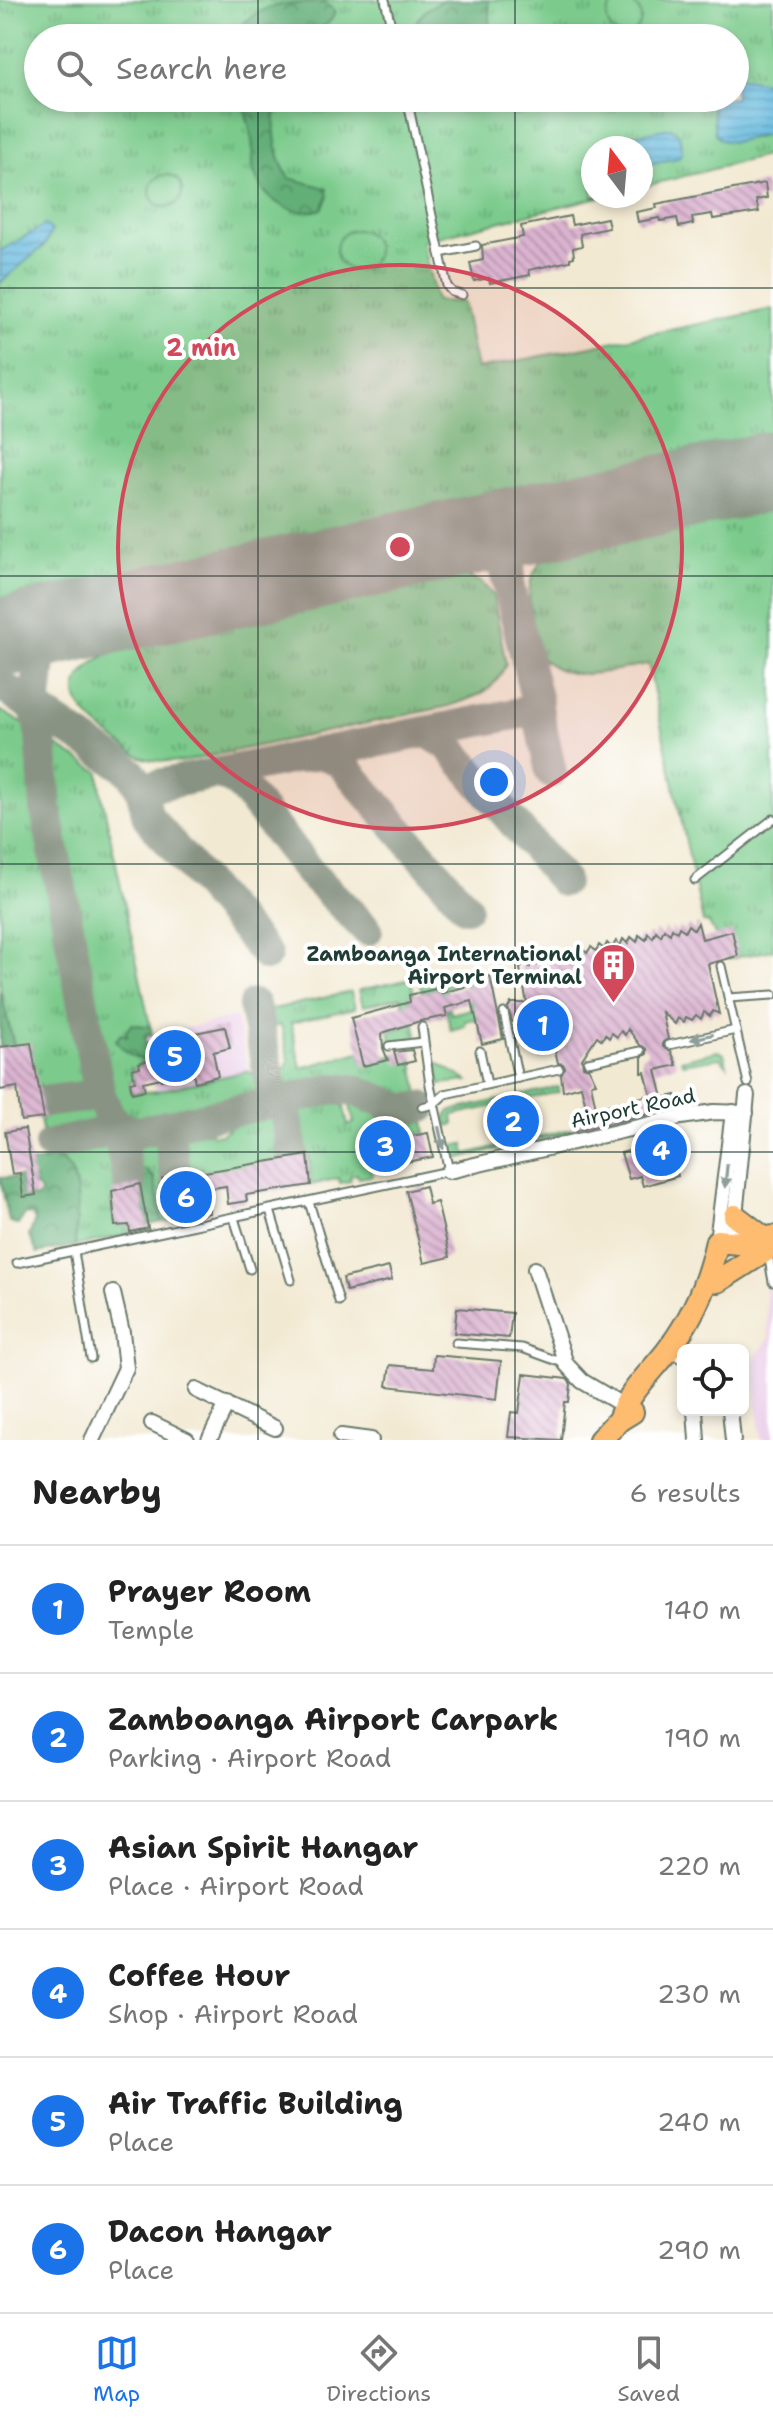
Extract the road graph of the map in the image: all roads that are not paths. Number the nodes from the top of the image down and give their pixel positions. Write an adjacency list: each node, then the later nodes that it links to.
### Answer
1 (385, 0): 2 (lane)
2 (391, 24)
3 (410, 112): 5 (lane)
4 (476, 246): 5 (lane)
5 (440, 253): 6 (lane)
6 (462, 295)
7 (773, 819): 8 (lane)
8 (695, 880)
9 (721, 966): 11 (lane)
10 (773, 995): 11 (lane)
11 (728, 998): 14 (lane)
12 (504, 1013): 22 (lane)
13 (422, 1027): 15 (lane)
14 (736, 1030): 16 (lane, one-way to 16); 25 (lane)
15 (423, 1042): 17 (lane); 24 (lane)
16 (669, 1045)
17 (389, 1046)
18 (480, 1051): 23 (lane)
19 (641, 1051): 20 (lane)
20 (588, 1062)
21 (559, 1069): 22 (lane)
22 (518, 1078): 23 (lane)
23 (487, 1084): 26 (lane)
24 (430, 1085): 26 (lane); 27 (lane)
25 (748, 1089): 29 (street)
26 (445, 1094): 27 (lane)
27 (434, 1104): 28 (lane); 30 (lane, one-way to 30)
28 (422, 1107)
29 (740, 1112): 30 (street, Airport Road); 33 (street); 36 (street, one-way to 36)
30 (449, 1171): 31 (lane)
31 (309, 1202): 32 (lane); 45 (lane)
32 (270, 1210): 34 (lane); 41 (lane)
33 (735, 1216): 35 (main road); 36 (street)
34 (234, 1218): 37 (lane); 39 (lane)
35 (769, 1246): 36 (main road); 42 (lane); 43 (main road)
36 (721, 1248): 43 (main road)
37 (74, 1251): 38 (lane); 48 (lane)
38 (17, 1263)
39 (250, 1269)
40 (535, 1269): 50 (street)
41 (291, 1280)
42 (773, 1282)
43 (712, 1287): 47 (main road); 53 (main road)
44 (113, 1293): 59 (street)
45 (339, 1301)
46 (456, 1343): 50 (lane)
47 (686, 1344)
48 (91, 1358)
49 (677, 1360): 53 (main road)
50 (566, 1364): 53 (street)
51 (196, 1390): 52 (street)
52 (227, 1404): 57 (street); 61 (street)
53 (625, 1412): 63 (main road)
54 (695, 1416): 64 (street)
55 (731, 1416): 65 (street)
56 (152, 1423): 60 (street)
57 (275, 1428)
58 (341, 1436): 62 (street)
59 (92, 1440)
60 (187, 1440)
61 (209, 1440)
62 (371, 1440)
63 (600, 1440)
64 (697, 1440)
65 (733, 1440)

